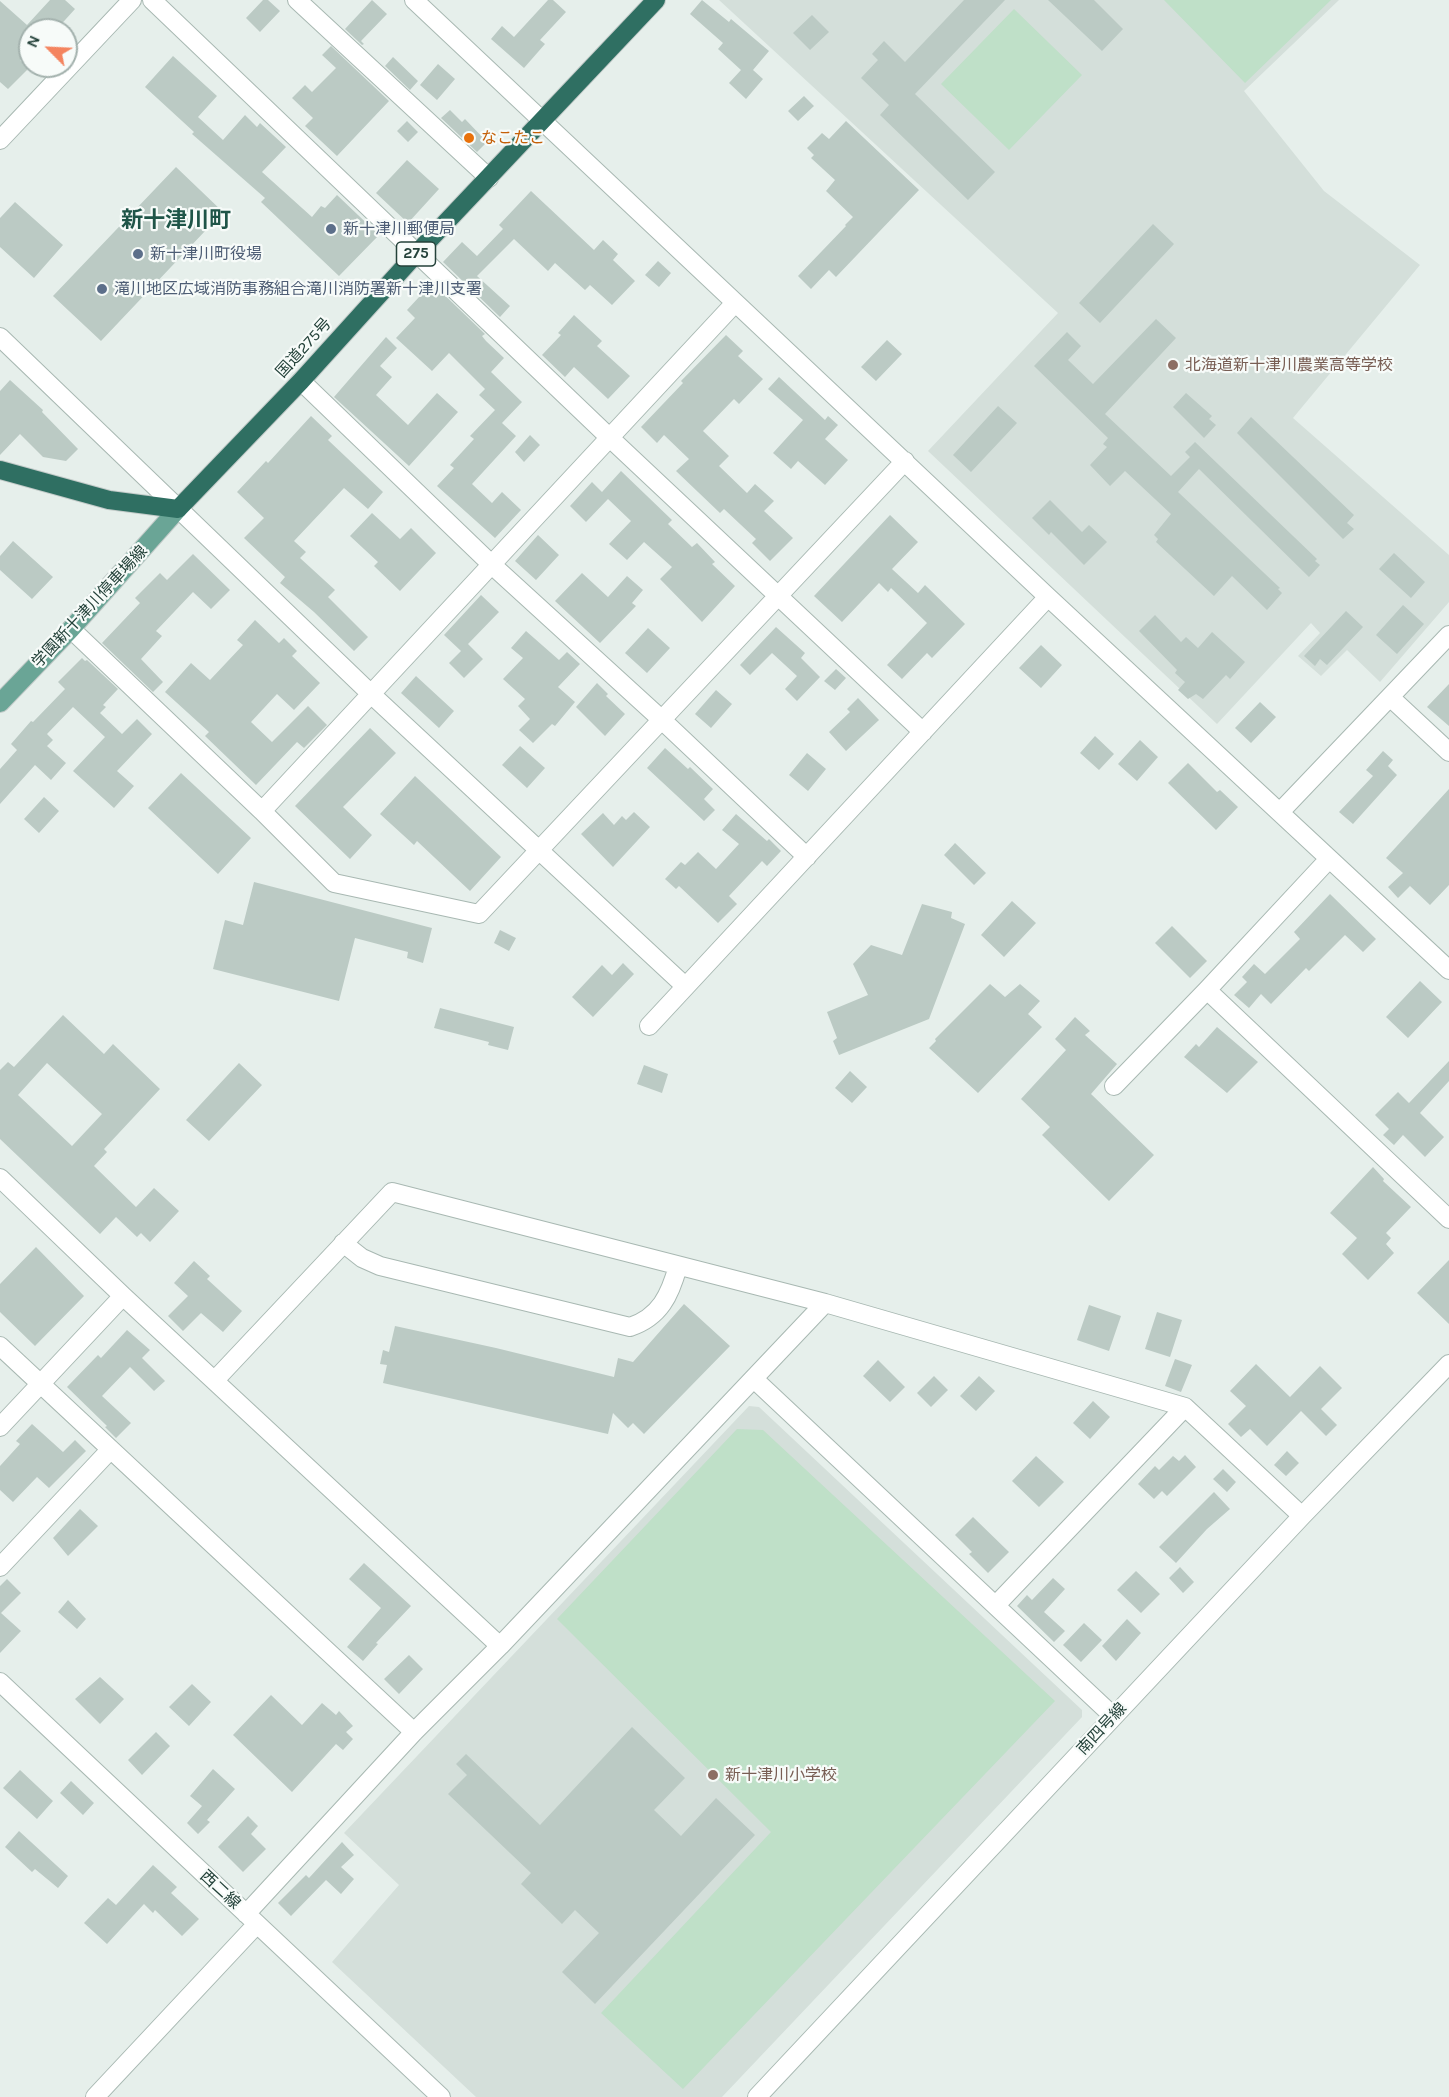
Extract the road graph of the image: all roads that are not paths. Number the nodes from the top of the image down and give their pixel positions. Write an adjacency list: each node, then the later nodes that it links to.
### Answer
1 (132, 0): 7 (street)
2 (152, 0): 9 (street)
3 (297, 0): 8 (street)
4 (414, 0): 6 (street)
5 (656, 0): 6 (highway, 国道275号 / 275)
6 (542, 122): 8 (highway, 国道275号 / 275); 10 (street)
7 (0, 140)
8 (489, 178): 9 (highway, 国道275号 / 275)
9 (416, 254): 12 (highway, 国道275号 / 275); 13 (street)
10 (735, 303): 13 (street); 14 (street)
11 (0, 337): 16 (street)
12 (301, 381): 16 (highway, 国道275号 / 275); 17 (street)
13 (610, 438): 17 (street); 18 (street)
14 (905, 461): 18 (street); 19 (street)
15 (0, 470): 16 (highway)
16 (178, 509): 20 (main road, 学園新十津川停車場線); 22 (street)
17 (491, 564): 22 (street); 25 (street)
18 (778, 596): 25 (street); 26 (street)
19 (1048, 597): 26 (street); 29 (street)
20 (71, 629): 24 (main road, 学園新十津川停車場線); 28 (street)
21 (1449, 635): 23 (street)
22 (371, 694): 28 (street); 30 (street)
23 (1390, 697): 27 (street); 29 (street)
24 (0, 703)
25 (662, 720): 30 (street); 31 (street)
26 (923, 732): 31 (street)
27 (1449, 752)
28 (262, 811): 30 (street)
29 (1280, 812): 32 (street)
30 (539, 851): 34 (street)
31 (807, 857): 34 (street)
32 (1329, 859): 33 (street); 35 (street)
33 (1449, 970)
34 (685, 986): 36 (street)
35 (1207, 990): 37 (street); 39 (street)
36 (649, 1026)
37 (1114, 1086)
38 (0, 1178): 42 (street)
39 (1449, 1219)
40 (343, 1244): 41 (street); 41 (street); 47 (street)
41 (678, 1266): 43 (street)
42 (123, 1296): 47 (street); 48 (street)
43 (825, 1303): 46 (street); 49 (street)
44 (0, 1346): 48 (street)
45 (1449, 1364): 52 (street, 南四号線)
46 (754, 1379): 54 (street); 55 (street)
47 (214, 1380): 55 (street)
48 (41, 1385): 50 (street); 51 (street)
49 (1185, 1407): 52 (street); 54 (street)
50 (0, 1427)
51 (110, 1450): 53 (street); 58 (street)
52 (1302, 1516): 57 (street, 南四号線)
53 (0, 1567)
54 (996, 1605): 57 (street)
55 (500, 1646): 58 (street)
56 (0, 1682): 59 (street, 西二線)
57 (1113, 1716): 62 (street, 南四号線)
58 (414, 1732): 59 (street)
59 (252, 1919): 60 (street); 61 (street, 西二線)
60 (95, 2097)
61 (441, 2097)
62 (757, 2097)

